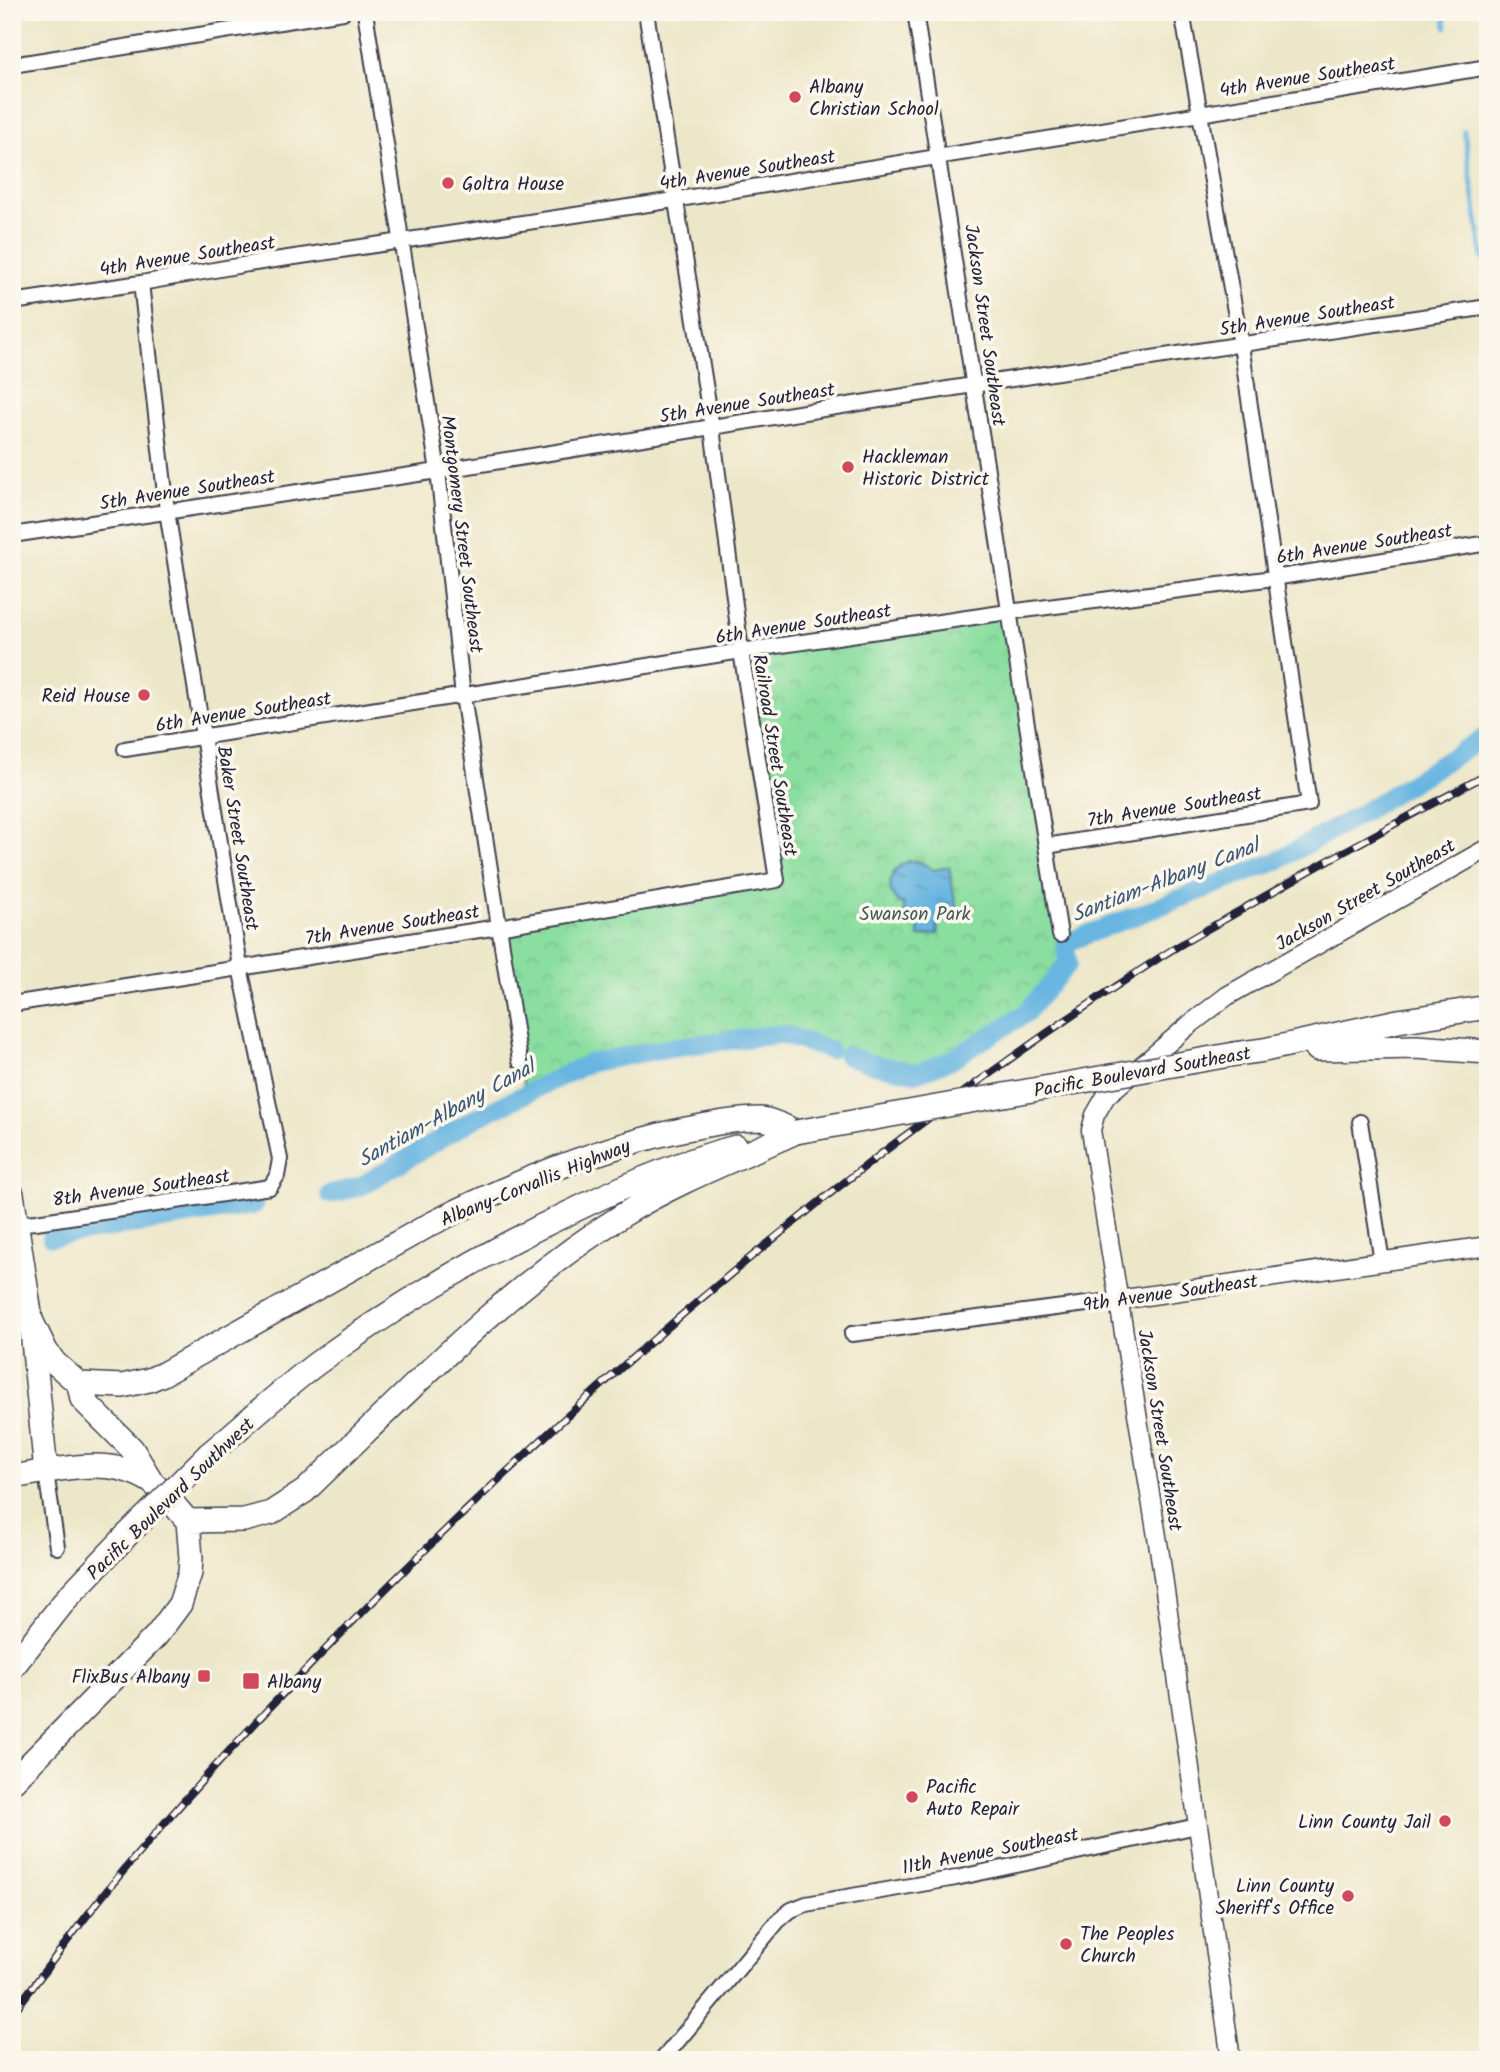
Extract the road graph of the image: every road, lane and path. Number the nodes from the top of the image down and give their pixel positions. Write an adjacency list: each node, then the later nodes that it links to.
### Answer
1 (343, 12): 6 (street)
2 (365, 12): 11 (street, Montgomery Street Southeast)
3 (646, 12): 10 (street, Railroad Street Southeast)
4 (915, 12): 9 (street, Jackson Street Southeast)
5 (1182, 12): 8 (street)
6 (12, 65)
7 (1488, 67): 8 (street, 4th Avenue Southeast)
8 (1199, 113): 9 (street, 4th Avenue Southeast); 15 (street)
9 (940, 157): 10 (street, 4th Avenue Southeast); 16 (street, Jackson Street Southeast)
10 (676, 200): 11 (street, 4th Avenue Southeast); 17 (street, Railroad Street Southeast)
11 (400, 242): 12 (street, 4th Avenue Southeast); 18 (street, Montgomery Street Southeast)
12 (141, 283): 13 (street, 4th Avenue Southeast); 19 (street, Baker Street Southeast)
13 (12, 302)
14 (1488, 307): 15 (street, 5th Avenue Southeast)
15 (1241, 345): 16 (street, 5th Avenue Southeast); 22 (street)
16 (973, 385): 17 (street, 5th Avenue Southeast); 23 (street, Jackson Street Southeast)
17 (712, 428): 18 (street, 5th Avenue Southeast); 24 (street, Railroad Street Southeast)
18 (438, 471): 19 (street, 5th Avenue Southeast); 25 (street, Montgomery Street Southeast)
19 (167, 510): 20 (street, 5th Avenue Southeast); 26 (street, Baker Street Southeast)
20 (12, 535)
21 (1488, 543): 22 (street, 6th Avenue Southeast)
22 (1274, 578): 23 (street, 6th Avenue Southeast); 28 (street, 7th Avenue Southeast)
23 (1008, 612): 24 (street, 6th Avenue Southeast); 28 (street, Jackson Street Southeast)
24 (741, 651): 25 (street, 6th Avenue Southeast); 30 (street, Railroad Street Southeast)
25 (463, 696): 26 (street, 6th Avenue Southeast); 31 (street, Montgomery Street Southeast)
26 (204, 737): 27 (street, 6th Avenue Southeast); 33 (street, Baker Street Southeast)
27 (125, 749)
28 (1046, 846): 32 (street, Jackson Street Southeast)
29 (1488, 848): 47 (street, Jackson Street Southeast)
30 (777, 880): 31 (street, 7th Avenue Southeast)
31 (498, 927): 33 (street, 7th Avenue Southeast); 38 (street, Montgomery Street Southeast)
32 (1060, 935)
33 (240, 967): 34 (street, 7th Avenue Southeast); 41 (street, Baker Street Southeast)
34 (12, 1004)
35 (1488, 1007): 36 (highway, Pacific Boulevard Southeast)
36 (1265, 1050): 37 (highway); 40 (highway, Pacific Boulevard Southeast, bridge)
37 (1488, 1052)
38 (520, 1060)
39 (1360, 1122): 46 (street)
40 (796, 1132): 50 (highway, Albany-Corvallis Highway); 54 (highway); 56 (highway, Pacific Boulevard Southwest, bridge)
41 (270, 1187): 43 (street, 8th Avenue Southeast)
42 (12, 1194): 43 (highway)
43 (14, 1223): 45 (highway)
44 (1488, 1246): 46 (street, 9th Avenue Southeast)
45 (17, 1257): 48 (highway)
46 (1382, 1262): 47 (street, 9th Avenue Southeast)
47 (1118, 1300): 49 (street, 9th Avenue Southeast); 58 (street, Jackson Street Southeast)
48 (31, 1320): 50 (highway); 51 (highway)
49 (852, 1334)
50 (79, 1384): 53 (highway)
51 (46, 1472): 52 (highway); 53 (highway); 55 (street)
52 (12, 1477)
53 (152, 1482): 54 (highway)
54 (188, 1521): 57 (highway)
55 (57, 1547)
56 (12, 1668)
57 (12, 1782)
58 (1197, 1826): 59 (street, 11th Avenue Southeast); 60 (street, Jackson Street Southeast)
59 (662, 2060)
60 (1231, 2060)

